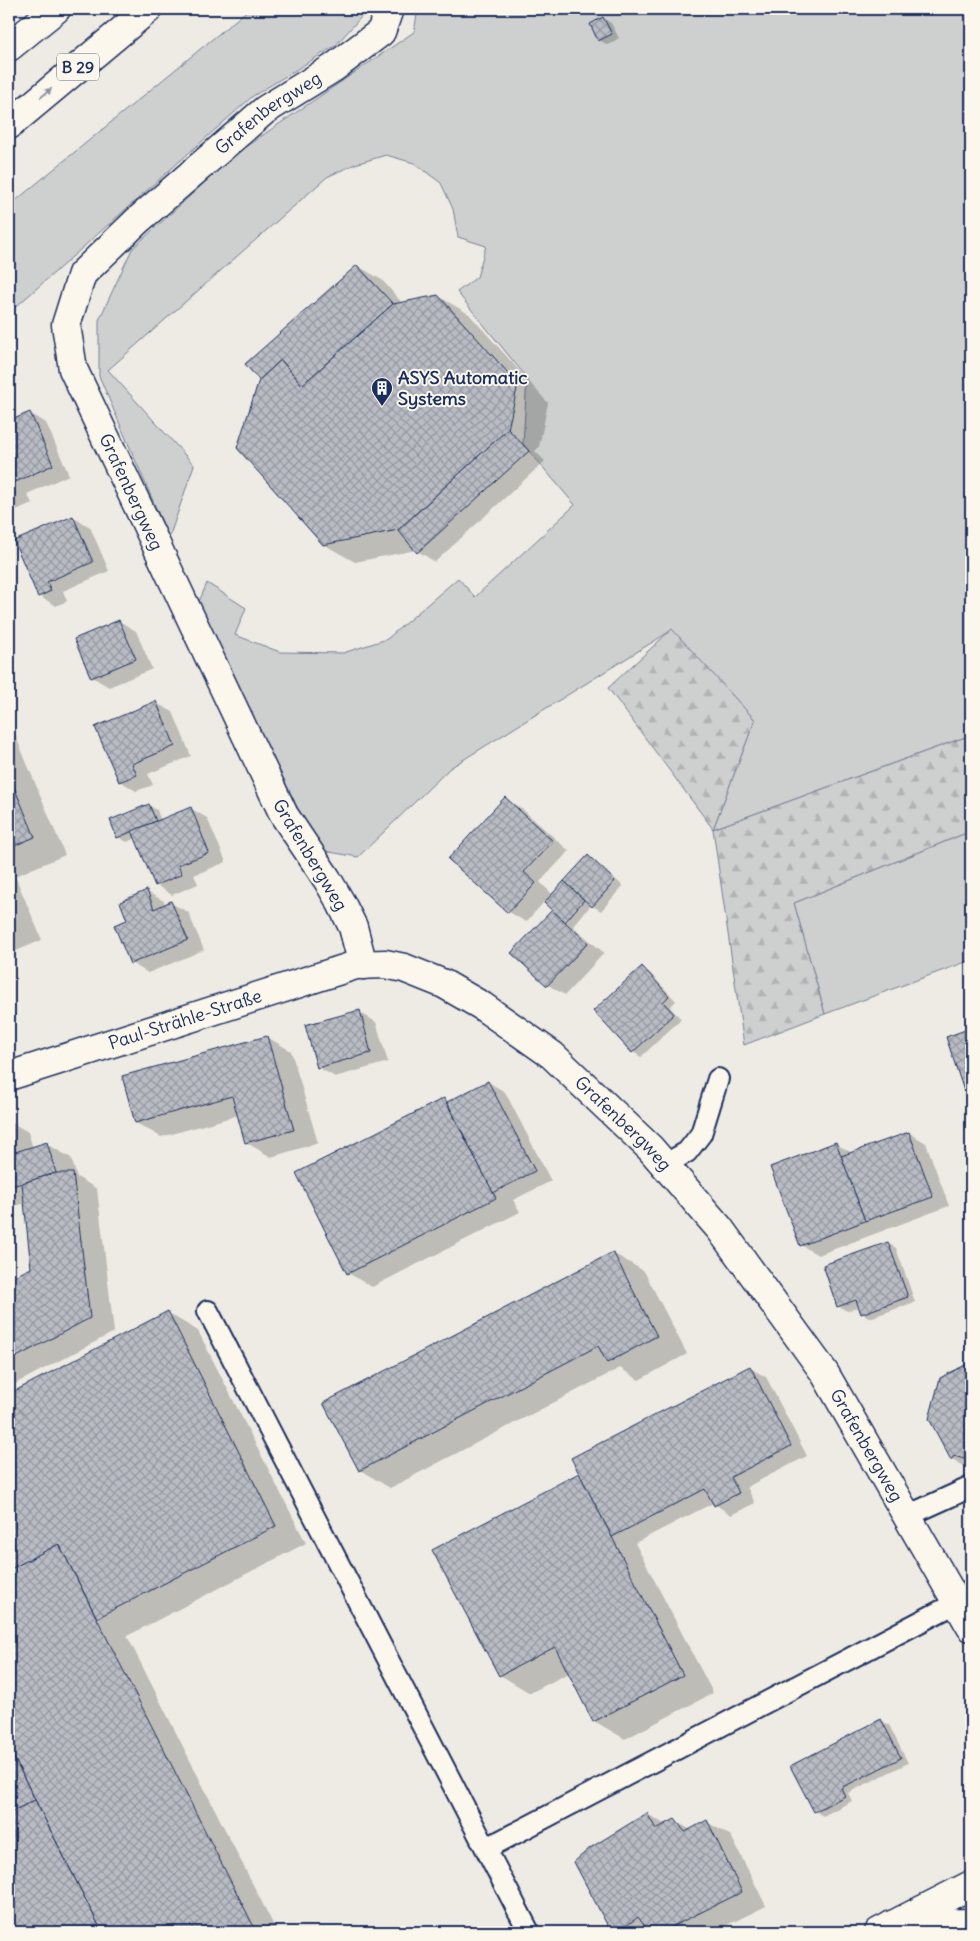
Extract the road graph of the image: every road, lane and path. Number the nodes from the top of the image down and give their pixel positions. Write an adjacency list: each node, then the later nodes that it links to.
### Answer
1 (56, 9): 4 (main road)
2 (148, 9): 5 (main road, B 29, one-way to 2)
3 (389, 9): 6 (main road, Grafenbergweg)
4 (9, 47)
5 (9, 125)
6 (363, 964): 7 (main road, Paul-Strähle-Straße); 9 (main road, Grafenbergweg)
7 (9, 1076)
8 (718, 1079): 9 (lane)
9 (664, 1165): 12 (main road, Grafenbergweg)
10 (208, 1311): 15 (lane)
11 (971, 1487): 12 (lane)
12 (907, 1516): 13 (main road, Grafenbergweg)
13 (958, 1602): 14 (main road, Grafenbergweg); 15 (lane)
14 (971, 1627)
15 (487, 1848): 19 (lane)
16 (971, 1885): 18 (main road)
17 (971, 1923): 18 (main road)
18 (885, 1929)
19 (529, 1932)

